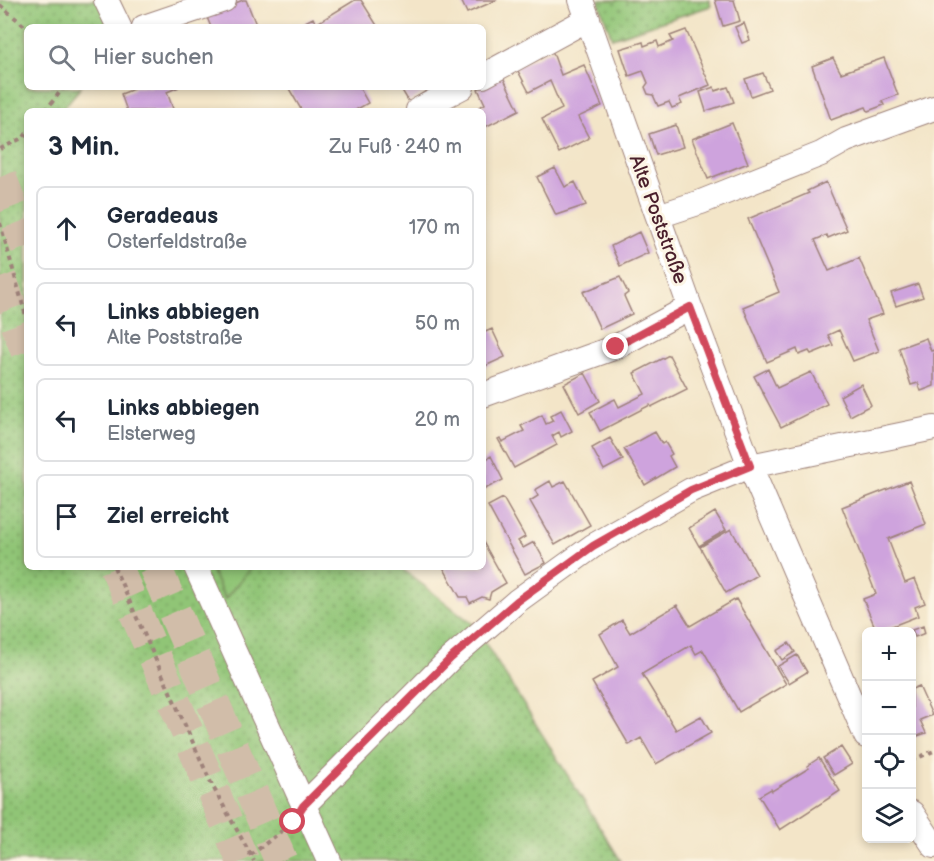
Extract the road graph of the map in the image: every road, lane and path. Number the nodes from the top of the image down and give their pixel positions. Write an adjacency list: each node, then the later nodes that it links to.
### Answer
1 (106, 0): 5 (street)
2 (224, 0): 6 (street)
3 (0, 5): 7 (path)
4 (585, 10): 8 (street); 16 (street, Alte Poststraße)
5 (118, 24)
6 (153, 24)
7 (24, 25)
8 (486, 74)
9 (62, 90): 11 (path)
10 (456, 90): 12 (street)
11 (47, 108)
12 (422, 108)
13 (934, 108): 16 (street)
14 (24, 137): 15 (path)
15 (0, 149)
16 (658, 216): 19 (street, Alte Poststraße)
17 (0, 223): 18 (path)
18 (24, 306)
19 (690, 307): 20 (street); 22 (street, Alte Poststraße)
20 (486, 394)
21 (934, 428): 22 (street)
22 (750, 466): 25 (street, Alte Poststraße); 28 (street)
23 (115, 570): 31 (path)
24 (197, 570): 28 (street)
25 (867, 735)
26 (934, 751): 27 (path)
27 (916, 758)
28 (303, 806): 31 (path); 33 (street)
29 (916, 819): 30 (street)
30 (934, 846)
31 (251, 855): 32 (path)
32 (254, 861)
33 (329, 861)

